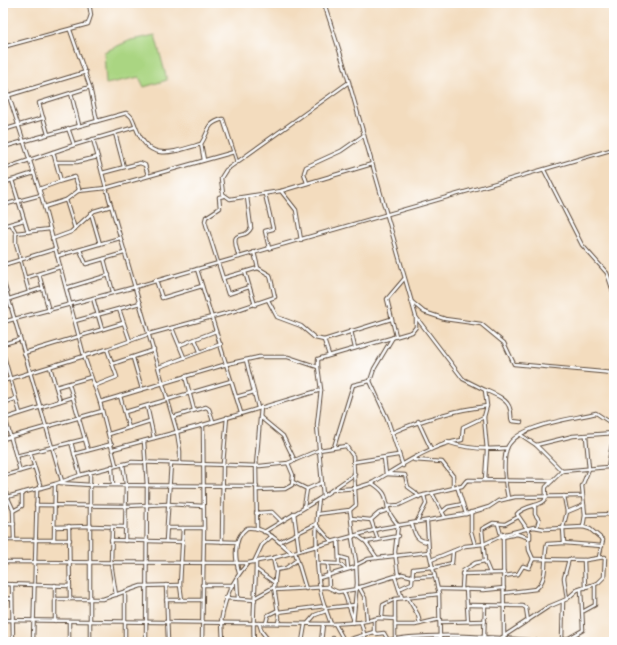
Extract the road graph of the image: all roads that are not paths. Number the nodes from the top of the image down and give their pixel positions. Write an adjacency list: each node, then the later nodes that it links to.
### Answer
1 (88, 3): 3 (street)
2 (324, 3): 7 (street)
3 (70, 29): 4 (street); 5 (street)
4 (3, 47)
5 (86, 72): 8 (street); 10 (street)
6 (3, 78): 10 (street)
7 (349, 82): 21 (street); 34 (street)
8 (90, 87): 9 (street); 13 (street)
9 (71, 92): 12 (street); 14 (street)
10 (8, 95): 11 (street); 15 (street)
11 (3, 97)
12 (39, 103): 15 (street); 20 (street)
13 (97, 121): 14 (street); 16 (street)
14 (79, 125): 17 (street)
15 (18, 126): 18 (street); 23 (street)
16 (135, 127): 19 (street); 24 (street)
17 (68, 128): 20 (street); 25 (street)
18 (3, 130)
19 (115, 133): 22 (street); 36 (street)
20 (48, 134): 23 (street)
21 (364, 135): 35 (street); 45 (street)
22 (93, 139): 25 (street); 30 (street)
23 (23, 141): 26 (street); 31 (street)
24 (201, 144): 29 (street); 32 (street)
25 (74, 145): 28 (street)
26 (3, 147)
27 (614, 149): 38 (street)
28 (53, 152): 31 (street); 33 (street)
29 (234, 152): 32 (street); 34 (street)
30 (98, 157): 33 (street); 40 (street)
31 (29, 160): 37 (street); 39 (street)
32 (204, 160): 41 (street)
33 (56, 162): 43 (street)
34 (237, 162): 52 (street)
35 (372, 164): 45 (street); 60 (street)
36 (124, 168): 40 (street); 41 (street)
37 (3, 169)
38 (544, 170): 60 (street); 133 (street)
39 (34, 173): 42 (street); 47 (street)
40 (102, 173): 46 (street)
41 (148, 175): 46 (street)
42 (12, 180): 44 (street); 55 (street)
43 (61, 181): 47 (street); 48 (street)
44 (3, 183)
45 (307, 183): 49 (street)
46 (106, 188): 48 (street); 57 (street)
47 (39, 189): 51 (street)
48 (78, 191): 54 (street)
49 (281, 191): 50 (street); 70 (street)
50 (265, 194): 53 (street); 72 (street)
51 (41, 195): 55 (street); 58 (street)
52 (224, 196): 53 (street); 81 (street)
53 (246, 197): 78 (street)
54 (66, 200): 58 (street); 65 (street)
55 (18, 201): 56 (street); 61 (street)
56 (3, 206)
57 (111, 206): 59 (street); 68 (street)
58 (44, 207): 64 (street)
59 (91, 213): 65 (street); 71 (street)
60 (386, 215): 70 (street); 91 (street)
61 (24, 220): 62 (street); 66 (street)
62 (11, 224): 63 (street); 67 (street)
63 (3, 226)
64 (50, 229): 66 (street); 69 (street)
65 (75, 229): 69 (street)
66 (28, 232): 67 (street)
67 (16, 233): 80 (street)
68 (120, 238): 71 (street); 76 (street)
69 (52, 239): 73 (street)
70 (301, 240): 72 (street)
71 (100, 244): 74 (street)
72 (269, 248): 75 (street)
73 (55, 249): 77 (street); 80 (street)
74 (80, 250): 77 (street); 79 (street)
75 (254, 252): 78 (street); 84 (street)
76 (124, 253): 79 (street); 95 (street)
77 (57, 256): 83 (street)
78 (239, 257): 81 (street)
79 (104, 259): 88 (street)
80 (20, 260): 82 (street); 89 (street)
81 (218, 263): 85 (street); 90 (street)
82 (3, 265)
83 (60, 267): 87 (street); 98 (street)
84 (258, 268): 86 (street); 103 (street)
85 (197, 269): 93 (street); 94 (street)
86 (245, 272): 90 (street); 96 (street)
87 (39, 274): 89 (street); 97 (street)
88 (108, 275): 98 (street); 100 (street)
89 (25, 278): 99 (street)
90 (223, 278): 96 (street)
91 (405, 279): 105 (street); 115 (street)
92 (3, 280): 102 (street)
93 (156, 280): 94 (street); 95 (street)
94 (202, 286): 113 (street)
95 (135, 287): 100 (street); 106 (street)
96 (249, 287): 108 (street)
97 (43, 288): 99 (street); 109 (street)
98 (66, 288): 107 (street)
99 (29, 292): 102 (street)
100 (114, 292): 101 (street)
101 (93, 298): 107 (street); 111 (street)
102 (9, 299): 104 (street); 114 (street)
103 (268, 300): 108 (street); 128 (street)
104 (3, 301)
105 (411, 301): 112 (street); 152 (street)
106 (140, 303): 110 (street); 123 (street)
107 (70, 304): 109 (street); 116 (street)
108 (255, 305): 113 (street)
109 (49, 310): 114 (street)
110 (119, 310): 111 (street); 118 (street)
111 (98, 315): 116 (street); 120 (street)
112 (416, 317): 125 (street); 165 (street)
113 (212, 318): 119 (street); 121 (street)
114 (14, 319): 117 (street); 126 (street)
115 (391, 319): 122 (street); 125 (street)
116 (75, 321): 124 (street)
117 (3, 322)
118 (123, 323): 120 (street); 129 (street)
119 (172, 328): 123 (street); 131 (street)
120 (102, 329): 124 (street)
121 (216, 331): 127 (street); 132 (street)
122 (351, 331): 128 (street); 134 (street)
123 (149, 334): 129 (street); 136 (street)
124 (79, 336): 139 (street); 141 (street)
125 (395, 336): 134 (street); 158 (street)
126 (20, 339): 130 (street); 139 (street)
127 (196, 339): 131 (street); 137 (street)
128 (324, 340): 140 (street)
129 (130, 341): 135 (street)
130 (3, 344)
131 (180, 344): 142 (street)
132 (221, 344): 137 (street); 147 (street)
133 (614, 345): 152 (street)
134 (355, 348): 140 (street)
135 (107, 349): 141 (street); 146 (street)
136 (154, 350): 143 (street); 149 (street)
137 (200, 351): 142 (street)
138 (3, 353): 144 (street)
139 (24, 353): 151 (street)
140 (329, 355): 150 (street)
141 (84, 356): 148 (street); 154 (street)
142 (184, 357): 149 (street)
143 (132, 358): 146 (street); 163 (street)
144 (4, 359): 155 (street)
145 (246, 360): 147 (street); 150 (street); 166 (street)
146 (112, 364): 161 (street)
147 (227, 364): 153 (street); 157 (street)
148 (50, 367): 151 (street); 162 (street)
149 (159, 367): 159 (street)
150 (318, 367): 164 (street)
151 (30, 373): 155 (street); 178 (street)
152 (613, 373): 196 (street)
153 (184, 376): 159 (street); 167 (street)
154 (91, 377): 160 (street); 161 (street)
155 (10, 379): 156 (street); 171 (street)
156 (3, 381)
157 (231, 381): 167 (street); 170 (street)
158 (370, 381): 201 (street); 216 (street)
159 (163, 383): 163 (street); 172 (street)
160 (69, 384): 162 (street); 169 (street)
161 (94, 386): 174 (street)
162 (56, 387): 173 (street)
163 (142, 389): 168 (street)
164 (321, 390): 179 (street); 221 (street)
165 (485, 390): 177 (street); 195 (street)
166 (254, 392): 170 (street); 179 (street)
167 (190, 394): 172 (street); 181 (street)
168 (120, 396): 174 (street); 183 (street)
169 (73, 397): 173 (street); 186 (street)
170 (236, 397): 185 (street)
171 (16, 399): 175 (street); 184 (street)
172 (168, 400): 176 (street); 187 (street)
173 (60, 401): 178 (street)
174 (100, 402): 182 (street)
175 (3, 403)
176 (147, 406): 183 (street); 192 (street)
177 (487, 406): 190 (street); 194 (street)
178 (40, 407): 184 (street); 198 (street)
179 (260, 408): 185 (street); 189 (street)
180 (3, 410): 191 (street)
181 (194, 410): 187 (street); 193 (street)
182 (102, 411): 186 (street); 203 (street)
183 (125, 412): 199 (street)
184 (20, 413): 191 (street)
185 (241, 413): 188 (street)
186 (79, 417): 198 (street); 209 (street)
187 (173, 417): 200 (street)
188 (227, 417): 193 (street); 239 (street)
189 (260, 417): 231 (street); 242 (street)
190 (484, 417): 212 (street); 222 (street)
191 (6, 418): 206 (street)
192 (150, 421): 199 (street); 207 (street)
193 (213, 421): 197 (street)
194 (418, 421): 201 (street); 218 (street)
195 (521, 422)
196 (613, 424): 204 (street)
197 (203, 425): 200 (street); 236 (street)
198 (45, 427): 206 (street); 215 (street)
199 (129, 428): 203 (street)
200 (177, 432): 207 (street); 235 (street)
201 (391, 433): 225 (street)
202 (614, 433): 205 (street); 229 (street)
203 (109, 434): 213 (street)
204 (520, 434): 214 (street); 217 (street)
205 (586, 436): 214 (street); 245 (street)
206 (11, 437): 208 (street); 226 (street)
207 (154, 438): 210 (street)
208 (3, 439)
209 (85, 439): 211 (street); 219 (street)
210 (144, 441): 220 (street); 232 (street)
211 (71, 442): 215 (street); 224 (street)
212 (447, 442): 218 (street); 222 (street)
213 (112, 444): 219 (street); 220 (street)
214 (536, 444): 247 (street)
215 (51, 446): 223 (street); 255 (street)
216 (334, 447): 221 (street); 233 (street)
217 (507, 448): 222 (street); 254 (street)
218 (431, 449): 228 (street)
219 (88, 450): 224 (street)
220 (113, 450): 240 (street)
221 (319, 450): 231 (street); 263 (street)
222 (486, 450): 253 (street)
223 (30, 452): 226 (street); 244 (street)
224 (74, 454): 251 (street)
225 (398, 455): 227 (street); 243 (street)
226 (16, 456): 246 (street)
227 (384, 458): 233 (street); 250 (street)
228 (414, 460): 243 (street); 270 (street)
229 (610, 460): 230 (street); 245 (street)
230 (614, 460)
231 (295, 461): 237 (street)
232 (147, 462): 234 (street); 238 (street); 266 (street)
233 (354, 462): 249 (street)
234 (171, 463): 235 (street); 267 (street)
235 (180, 463): 236 (street)
236 (203, 463): 239 (street); 265 (street)
237 (288, 463): 242 (street); 257 (street)
238 (123, 464): 240 (street); 262 (street)
239 (223, 464): 242 (street); 269 (street)
240 (116, 465): 241 (street)
241 (112, 466): 248 (street); 261 (street)
242 (256, 466): 272 (street)
243 (403, 466): 250 (street)
244 (34, 467): 246 (street); 271 (street)
245 (589, 469): 247 (street); 283 (street)
246 (20, 471): 252 (street)
247 (562, 471): 256 (street)
248 (90, 472): 251 (street); 264 (street)
249 (355, 474): 273 (street); 276 (street)
250 (386, 474): 260 (street); 284 (street)
251 (80, 475): 255 (street)
252 (3, 476)
253 (485, 480): 254 (street); 268 (street)
254 (505, 480): 256 (street); 287 (street)
255 (62, 481): 259 (street)
256 (552, 481): 285 (street)
257 (293, 482): 272 (street); 275 (street)
258 (3, 483): 280 (street)
259 (56, 483): 264 (street); 271 (street); 292 (street)
260 (372, 483): 273 (street); 300 (street)
261 (113, 484): 262 (street); 264 (street)
262 (126, 484): 266 (street); 296 (street)
263 (321, 484): 275 (street); 281 (street)
264 (90, 485): 293 (street)
265 (204, 485): 267 (street); 269 (street); 298 (street)
266 (147, 486): 267 (street); 297 (street)
267 (169, 486): 289 (street)
268 (457, 486): 270 (street); 290 (street)
269 (224, 487): 272 (street); 362 (street)
270 (453, 487): 278 (street)
271 (41, 488): 274 (street)
272 (257, 488): 303 (street)
273 (356, 488): 276 (street); 301 (street)
274 (37, 489): 277 (street); 291 (street)
275 (307, 489): 299 (street)
276 (332, 490): 281 (street)
277 (22, 493): 280 (street); 302 (street)
278 (432, 493): 279 (street); 304 (street)
279 (424, 495): 284 (street); 318 (street)
280 (7, 496): 286 (street); 302 (street)
281 (323, 496): 288 (street)
282 (564, 496): 283 (street); 285 (street); 306 (street)
283 (582, 496): 295 (street)
284 (418, 497): 300 (street)
285 (546, 497): 287 (street); 294 (street)
286 (3, 498)
287 (508, 498): 305 (street)
288 (319, 499): 299 (street); 308 (street)
289 (168, 504): 297 (street); 298 (street); 333 (street)
290 (463, 504): 304 (street); 309 (street)
291 (36, 505): 292 (street); 351 (street)
292 (55, 505): 293 (street); 326 (street)
293 (91, 505): 296 (street); 328 (street)
294 (535, 505): 313 (street); 331 (street)
295 (584, 505): 306 (street); 311 (street)
296 (126, 506): 297 (street); 330 (street)
297 (147, 506): 357 (street)
298 (204, 506): 335 (street)
299 (304, 507): 307 (street)
300 (388, 508): 315 (street); 325 (street)
301 (350, 510): 308 (street); 314 (street)
302 (13, 511): 320 (street)
303 (256, 512): 316 (street); 336 (street)
304 (442, 512): 312 (street)
305 (471, 512): 309 (street); 371 (street)
306 (567, 512): 338 (street)
307 (294, 513): 316 (street); 341 (street)
308 (317, 514): 321 (street)
309 (466, 514): 312 (street)
310 (614, 514): 311 (street)
311 (585, 515): 332 (street)
312 (445, 517): 317 (street)
313 (518, 517): 324 (street); 337 (street)
314 (351, 518): 315 (street); 347 (street)
315 (371, 520): 339 (street)
316 (281, 521): 340 (street)
317 (427, 522): 318 (street); 367 (street)
318 (416, 523): 322 (street)
319 (3, 524): 320 (street)
320 (14, 524): 350 (street)
321 (316, 524): 341 (street); 365 (street); 370 (street)
322 (412, 524): 325 (street); 367 (street)
323 (498, 524): 324 (street); 343 (street); 369 (street)
324 (505, 524): 343 (street)
325 (398, 525): 339 (street); 346 (street)
326 (54, 526): 327 (street); 352 (street)
327 (69, 526): 328 (street); 353 (street)
328 (91, 526): 329 (street); 393 (street)
329 (112, 527): 330 (street); 354 (street)
330 (125, 527): 356 (street)
331 (537, 527): 337 (street); 338 (street)
332 (583, 527): 338 (street); 372 (street)
333 (167, 528): 334 (street); 358 (street)
334 (184, 528): 335 (street); 361 (street)
335 (204, 528): 359 (street)
336 (257, 528): 340 (street); 363 (street)
337 (526, 528): 342 (street); 348 (street)
338 (564, 528): 368 (street)
339 (374, 530): 345 (street); 355 (street)
340 (264, 532): 344 (street)
341 (297, 533): 364 (street); 373 (street)
342 (516, 533): 343 (street); 348 (street)
343 (502, 535): 369 (street); 411 (street)
344 (272, 536): 364 (street); 391 (street)
345 (358, 536): 347 (street); 366 (street)
346 (398, 536): 355 (street); 378 (street)
347 (353, 537): 360 (street); 403 (street)
348 (528, 538): 382 (street)
349 (3, 540): 350 (street)
350 (14, 540): 351 (street)
351 (35, 540): 352 (street); 390 (street)
352 (54, 540): 353 (street)
353 (70, 540): 392 (street)
354 (111, 540): 356 (street); 398 (street)
355 (378, 540): 366 (street)
356 (125, 541): 357 (street)
357 (147, 541): 358 (street); 399 (street)
358 (166, 541): 361 (street)
359 (204, 541): 362 (street); 395 (street)
360 (338, 541): 365 (street); 377 (street)
361 (183, 542): 394 (street)
362 (222, 542): 363 (street)
363 (237, 542): 400 (street)
364 (279, 542): 376 (street)
365 (332, 542): 370 (street)
366 (366, 542): 381 (street)
367 (428, 542): 375 (street)
368 (564, 543): 372 (street); 383 (street)
369 (484, 544): 371 (street); 388 (street)
370 (318, 545): 373 (street); 397 (street)
371 (476, 545): 374 (street)
372 (602, 546): 379 (street)
373 (299, 551): 376 (street)
374 (453, 551): 386 (street); 404 (street)
375 (429, 552): 378 (street); 386 (street)
376 (293, 553): 380 (street); 385 (street)
377 (340, 557): 402 (street); 406 (street)
378 (395, 557): 381 (street); 413 (street)
379 (599, 557): 387 (street); 422 (street)
380 (273, 558): 391 (street); 407 (street)
381 (377, 558): 403 (street)
382 (534, 559): 383 (street); 411 (street)
383 (545, 559): 384 (street); 444 (street)
384 (569, 559): 387 (street); 458 (street)
385 (297, 560): 407 (street); 436 (street)
386 (431, 560): 404 (street)
387 (584, 560): 434 (street)
388 (485, 561): 409 (street); 410 (street)
389 (3, 562): 390 (street)
390 (34, 562): 392 (street); 421 (street)
391 (255, 562): 396 (street); 405 (street)
392 (70, 563): 393 (street); 428 (street)
393 (91, 563): 398 (street); 455 (street)
394 (182, 563): 395 (street); 399 (street); 425 (street)
395 (203, 563): 400 (street); 426 (street)
396 (248, 563): 400 (street); 408 (street)
397 (318, 563): 401 (street); 416 (street)
398 (111, 564): 399 (street); 446 (street)
399 (147, 564): 429 (street)
400 (237, 564): 408 (street)
401 (328, 564): 402 (street); 412 (street)
402 (339, 564): 406 (street)
403 (356, 566): 406 (street); 432 (street)
404 (433, 567): 414 (street); 415 (street)
405 (256, 569): 418 (street); 449 (street)
406 (348, 569): 412 (street)
407 (276, 570): 418 (street)
408 (239, 573): 417 (street)
409 (490, 573): 410 (street); 411 (street)
410 (462, 574): 439 (street)
411 (504, 575): 433 (street)
412 (329, 576): 416 (street); 430 (street)
413 (397, 576): 415 (street); 432 (street); 437 (street)
414 (435, 576): 415 (street); 438 (street)
415 (414, 577): 437 (street)
416 (319, 578): 431 (street)
417 (237, 580): 427 (street); 456 (street)
418 (275, 583): 435 (street)
419 (3, 584): 420 (street)
420 (12, 584): 421 (street); 452 (street)
421 (34, 584): 423 (street); 478 (street)
422 (595, 584): 434 (street); 470 (street)
423 (55, 585): 428 (street); 453 (street)
424 (166, 585): 425 (street); 429 (street); 459 (street)
425 (180, 585): 460 (street)
426 (202, 585): 427 (street); 461 (street)
427 (233, 585): 448 (street)
428 (70, 586): 454 (street)
429 (147, 586): 442 (street); 488 (street)
430 (329, 587): 431 (street); 443 (street)
431 (320, 588): 436 (street); 468 (street)
432 (358, 588): 443 (street); 463 (street); 483 (street)
433 (504, 588): 440 (street); 444 (street)
434 (585, 588): 441 (street)
435 (274, 589): 436 (street); 449 (street); 469 (street)
436 (306, 589)
437 (399, 589): 450 (street)
438 (438, 589): 439 (street); 445 (street)
439 (462, 589): 440 (street)
440 (466, 589): 464 (street)
441 (581, 589): 458 (street); 470 (street)
442 (125, 592): 446 (street); 487 (street)
443 (344, 592): 466 (street)
444 (504, 593): 467 (street)
445 (439, 594): 451 (street); 479 (street)
446 (116, 595): 455 (street)
447 (3, 598): 452 (street)
448 (225, 598): 456 (street); 491 (street)
449 (256, 598): 456 (street); 492 (street)
450 (402, 598): 451 (street); 457 (street)
451 (408, 598): 503 (street)
452 (12, 599): 477 (street)
453 (55, 599): 454 (street); 480 (street)
454 (70, 599): 455 (street)
455 (89, 599): 482 (street)
456 (238, 599)
457 (395, 599): 473 (street); 474 (street)
458 (567, 599): 462 (street)
459 (166, 600): 460 (street); 489 (street)
460 (182, 600): 461 (street)
461 (202, 600): 490 (street)
462 (563, 601): 486 (street); 513 (street)
463 (355, 605): 466 (street); 472 (street)
464 (467, 605): 465 (street); 484 (street)
465 (485, 605): 467 (street); 485 (street)
466 (348, 606): 468 (street); 472 (street)
467 (504, 606): 486 (street); 508 (street)
468 (326, 608): 469 (street); 499 (street); 501 (street)
469 (278, 611): 471 (street); 495 (street)
470 (584, 611): 513 (street)
471 (279, 618): 496 (street); 497 (street)
472 (353, 618): 498 (street)
473 (382, 618): 474 (street); 475 (street)
474 (394, 618): 504 (street)
475 (374, 619): 483 (street); 505 (street)
476 (3, 620): 477 (street)
477 (13, 620): 478 (street); 517 (street)
478 (34, 620): 480 (street); 518 (street)
479 (440, 620): 484 (street); 503 (street); 507 (street)
480 (55, 621): 481 (street)
481 (69, 621): 482 (street); 519 (street)
482 (90, 621): 487 (street); 520 (street)
483 (367, 621): 493 (street)
484 (468, 621): 485 (street)
485 (485, 621): 510 (street)
486 (528, 621): 508 (street)
487 (125, 622): 488 (street); 521 (street)
488 (146, 622): 489 (street); 522 (street)
489 (166, 622): 490 (street); 523 (street)
490 (202, 622): 491 (street); 524 (street)
491 (222, 622): 492 (street); 525 (street)
492 (254, 622): 494 (street); 526 (street)
493 (360, 622): 498 (street); 506 (street)
494 (258, 623): 495 (street); 527 (street)
495 (266, 623): 496 (street)
496 (278, 623): 497 (street)
497 (282, 623): 499 (street)
498 (353, 623): 502 (street)
499 (306, 624): 500 (street); 528 (street)
500 (323, 624): 501 (street); 529 (street)
501 (331, 624): 502 (street)
502 (335, 624): 514 (street)
503 (420, 624): 504 (street)
504 (395, 625): 512 (street)
505 (374, 632): 506 (street); 515 (street)
506 (364, 634): 514 (street); 531 (street)
507 (441, 636): 510 (street); 512 (street); 516 (street)
508 (504, 636): 511 (street)
509 (333, 638): 530 (street)
510 (484, 638): 511 (street)
511 (501, 638): 533 (street)
512 (395, 639): 515 (street)
513 (562, 640): 533 (street)
514 (344, 641)
515 (388, 641): 532 (street)
516 (441, 641)
517 (13, 642)
518 (33, 642)
519 (69, 642)
520 (90, 642)
521 (125, 642)
522 (146, 642)
523 (168, 642)
524 (202, 642)
525 (223, 642)
526 (254, 642)
527 (270, 642)
528 (302, 642)
529 (321, 642)
530 (333, 642)
531 (366, 642)
532 (378, 642)
533 (553, 642)

